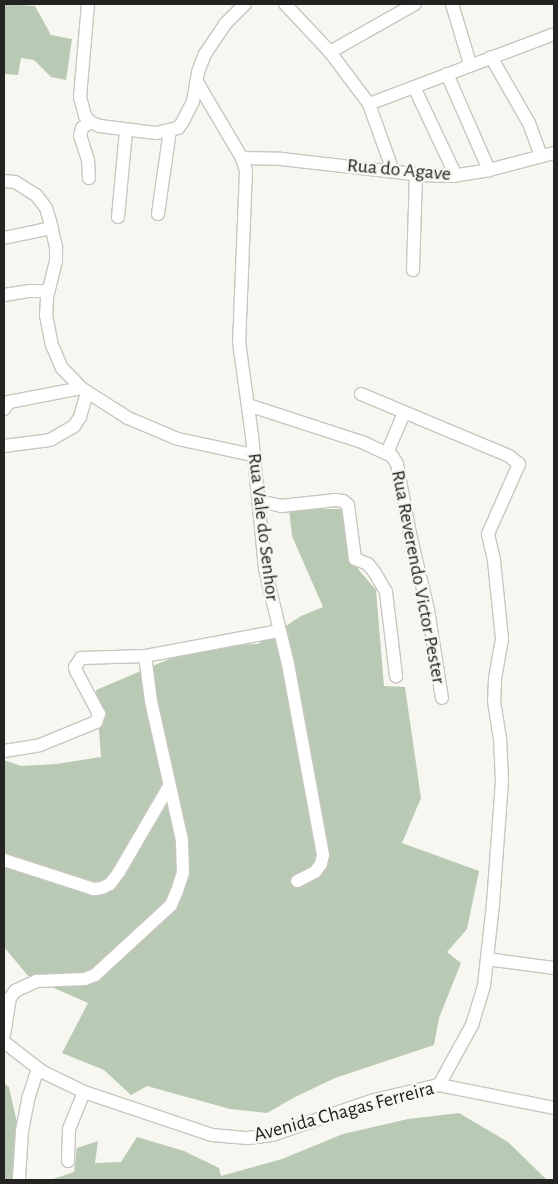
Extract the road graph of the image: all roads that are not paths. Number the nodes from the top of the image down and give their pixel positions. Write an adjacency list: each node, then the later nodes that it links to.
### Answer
1 (88, 4): 14 (street)
2 (245, 4): 11 (street)
3 (286, 4): 7 (street)
4 (415, 4): 7 (street)
5 (452, 4): 9 (street)
6 (554, 34): 8 (street)
7 (330, 52): 13 (street)
8 (491, 57): 9 (street); 18 (street)
9 (470, 64): 10 (street)
10 (447, 74): 12 (street); 20 (street)
11 (197, 82): 15 (street); 19 (street, Rua Vale do Senhor)
12 (414, 86): 13 (street); 23 (street)
13 (369, 104): 21 (street)
14 (90, 122): 16 (street); 24 (street)
15 (174, 129): 16 (street); 26 (street)
16 (126, 131): 27 (street)
17 (554, 153): 18 (street, Rua do Agave)
18 (541, 156): 20 (street, Rua do Agave)
19 (242, 158): 21 (street, Rua do Agave); 36 (street, Rua Vale do Senhor)
20 (488, 170): 23 (street, Rua do Agave)
21 (393, 171): 22 (street, Rua do Agave)
22 (416, 174): 23 (street, Rua do Agave); 30 (street)
23 (456, 176)
24 (89, 178)
25 (4, 181): 28 (street)
26 (158, 214)
27 (118, 217)
28 (52, 228): 29 (street); 31 (street)
29 (4, 238)
30 (413, 270)
31 (48, 291): 32 (street); 33 (street)
32 (4, 295)
33 (84, 390): 35 (street); 38 (street); 40 (street)
34 (361, 394): 37 (street)
35 (6, 400)
36 (248, 405): 39 (street); 40 (street, Rua Vale do Senhor)
37 (404, 413): 39 (street); 50 (street)
38 (4, 446)
39 (389, 454): 45 (street, Rua Reverendo Victor Pester)
40 (253, 455): 41 (street, Rua Vale do Senhor)
41 (258, 501): 42 (street, Rua Vale do Senhor); 44 (street)
42 (279, 632): 43 (street); 49 (street, Rua Vale do Senhor)
43 (145, 656): 46 (street); 47 (street)
44 (396, 676)
45 (442, 698)
46 (4, 751)
47 (170, 786): 48 (street); 52 (street)
48 (4, 860)
49 (297, 881)
50 (487, 959): 51 (street); 55 (street)
51 (554, 968)
52 (4, 1034)
53 (4, 1042): 54 (street, Avenida Chagas Ferreira)
54 (38, 1069): 56 (street, Avenida Chagas Ferreira); 59 (street)
55 (439, 1085): 56 (street, Avenida Chagas Ferreira); 57 (street, Avenida Chagas Ferreira)
56 (84, 1092): 58 (street)
57 (554, 1108)
58 (68, 1161)
59 (19, 1178)

